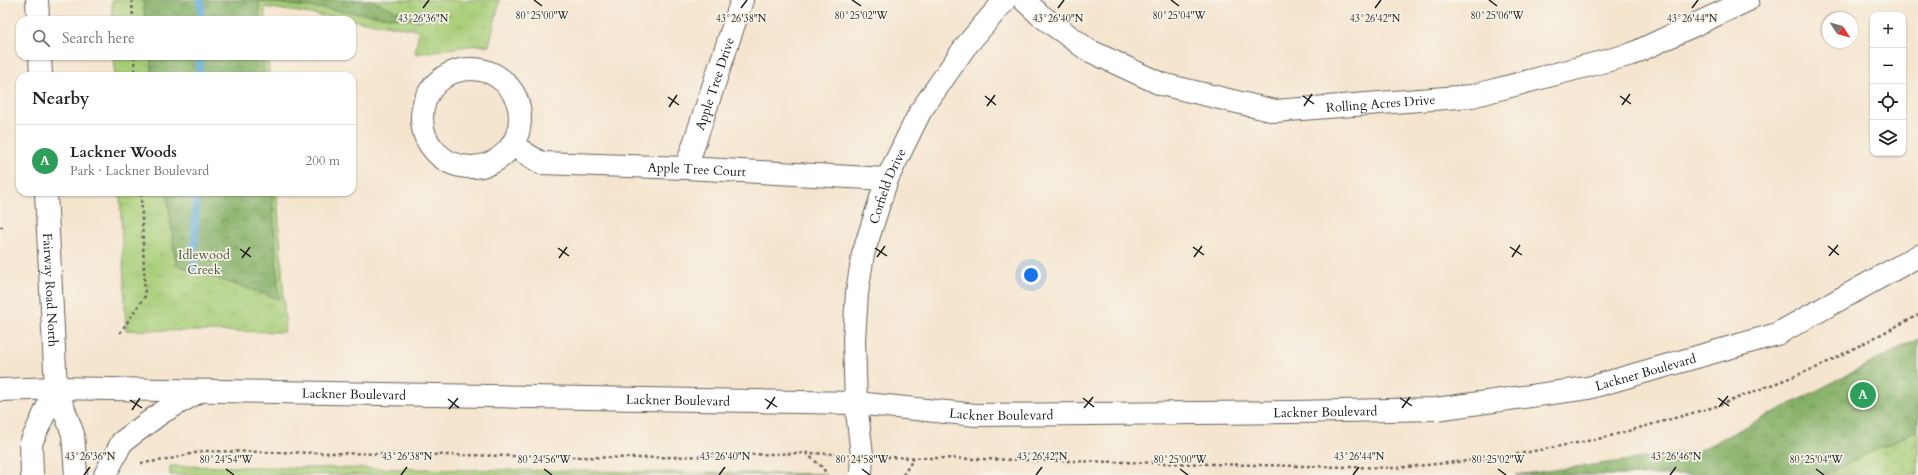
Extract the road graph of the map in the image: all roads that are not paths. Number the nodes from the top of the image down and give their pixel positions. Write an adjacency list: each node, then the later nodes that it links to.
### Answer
1 (37, 0): 6 (main road)
2 (742, 0): 10 (main road, Apple Tree Drive)
3 (1005, 0): 11 (main road, Corfield Drive)
4 (1024, 0): 5 (main road, Rolling Acres Drive)
5 (1748, 0)
6 (38, 16)
7 (40, 60): 8 (main road)
8 (41, 72)
9 (512, 145): 9 (main road); 10 (main road, Apple Tree Court)
10 (686, 168): 11 (main road, Apple Tree Court)
11 (887, 179): 17 (main road, Corfield Drive)
12 (46, 196): 14 (main road, Fairway Road North)
13 (1918, 256): 17 (main road, Lackner Boulevard)
14 (56, 388): 15 (main road, Lackner Boulevard); 16 (main road, Lackner Boulevard); 18 (main road, Fairway Road North); 19 (main road, Fairway Road North)
15 (0, 390)
16 (201, 391): 17 (main road, Lackner Boulevard); 20 (main road)
17 (856, 403): 21 (main road, Corfield Drive)
18 (32, 475)
19 (76, 475)
20 (105, 475)
21 (861, 475)

